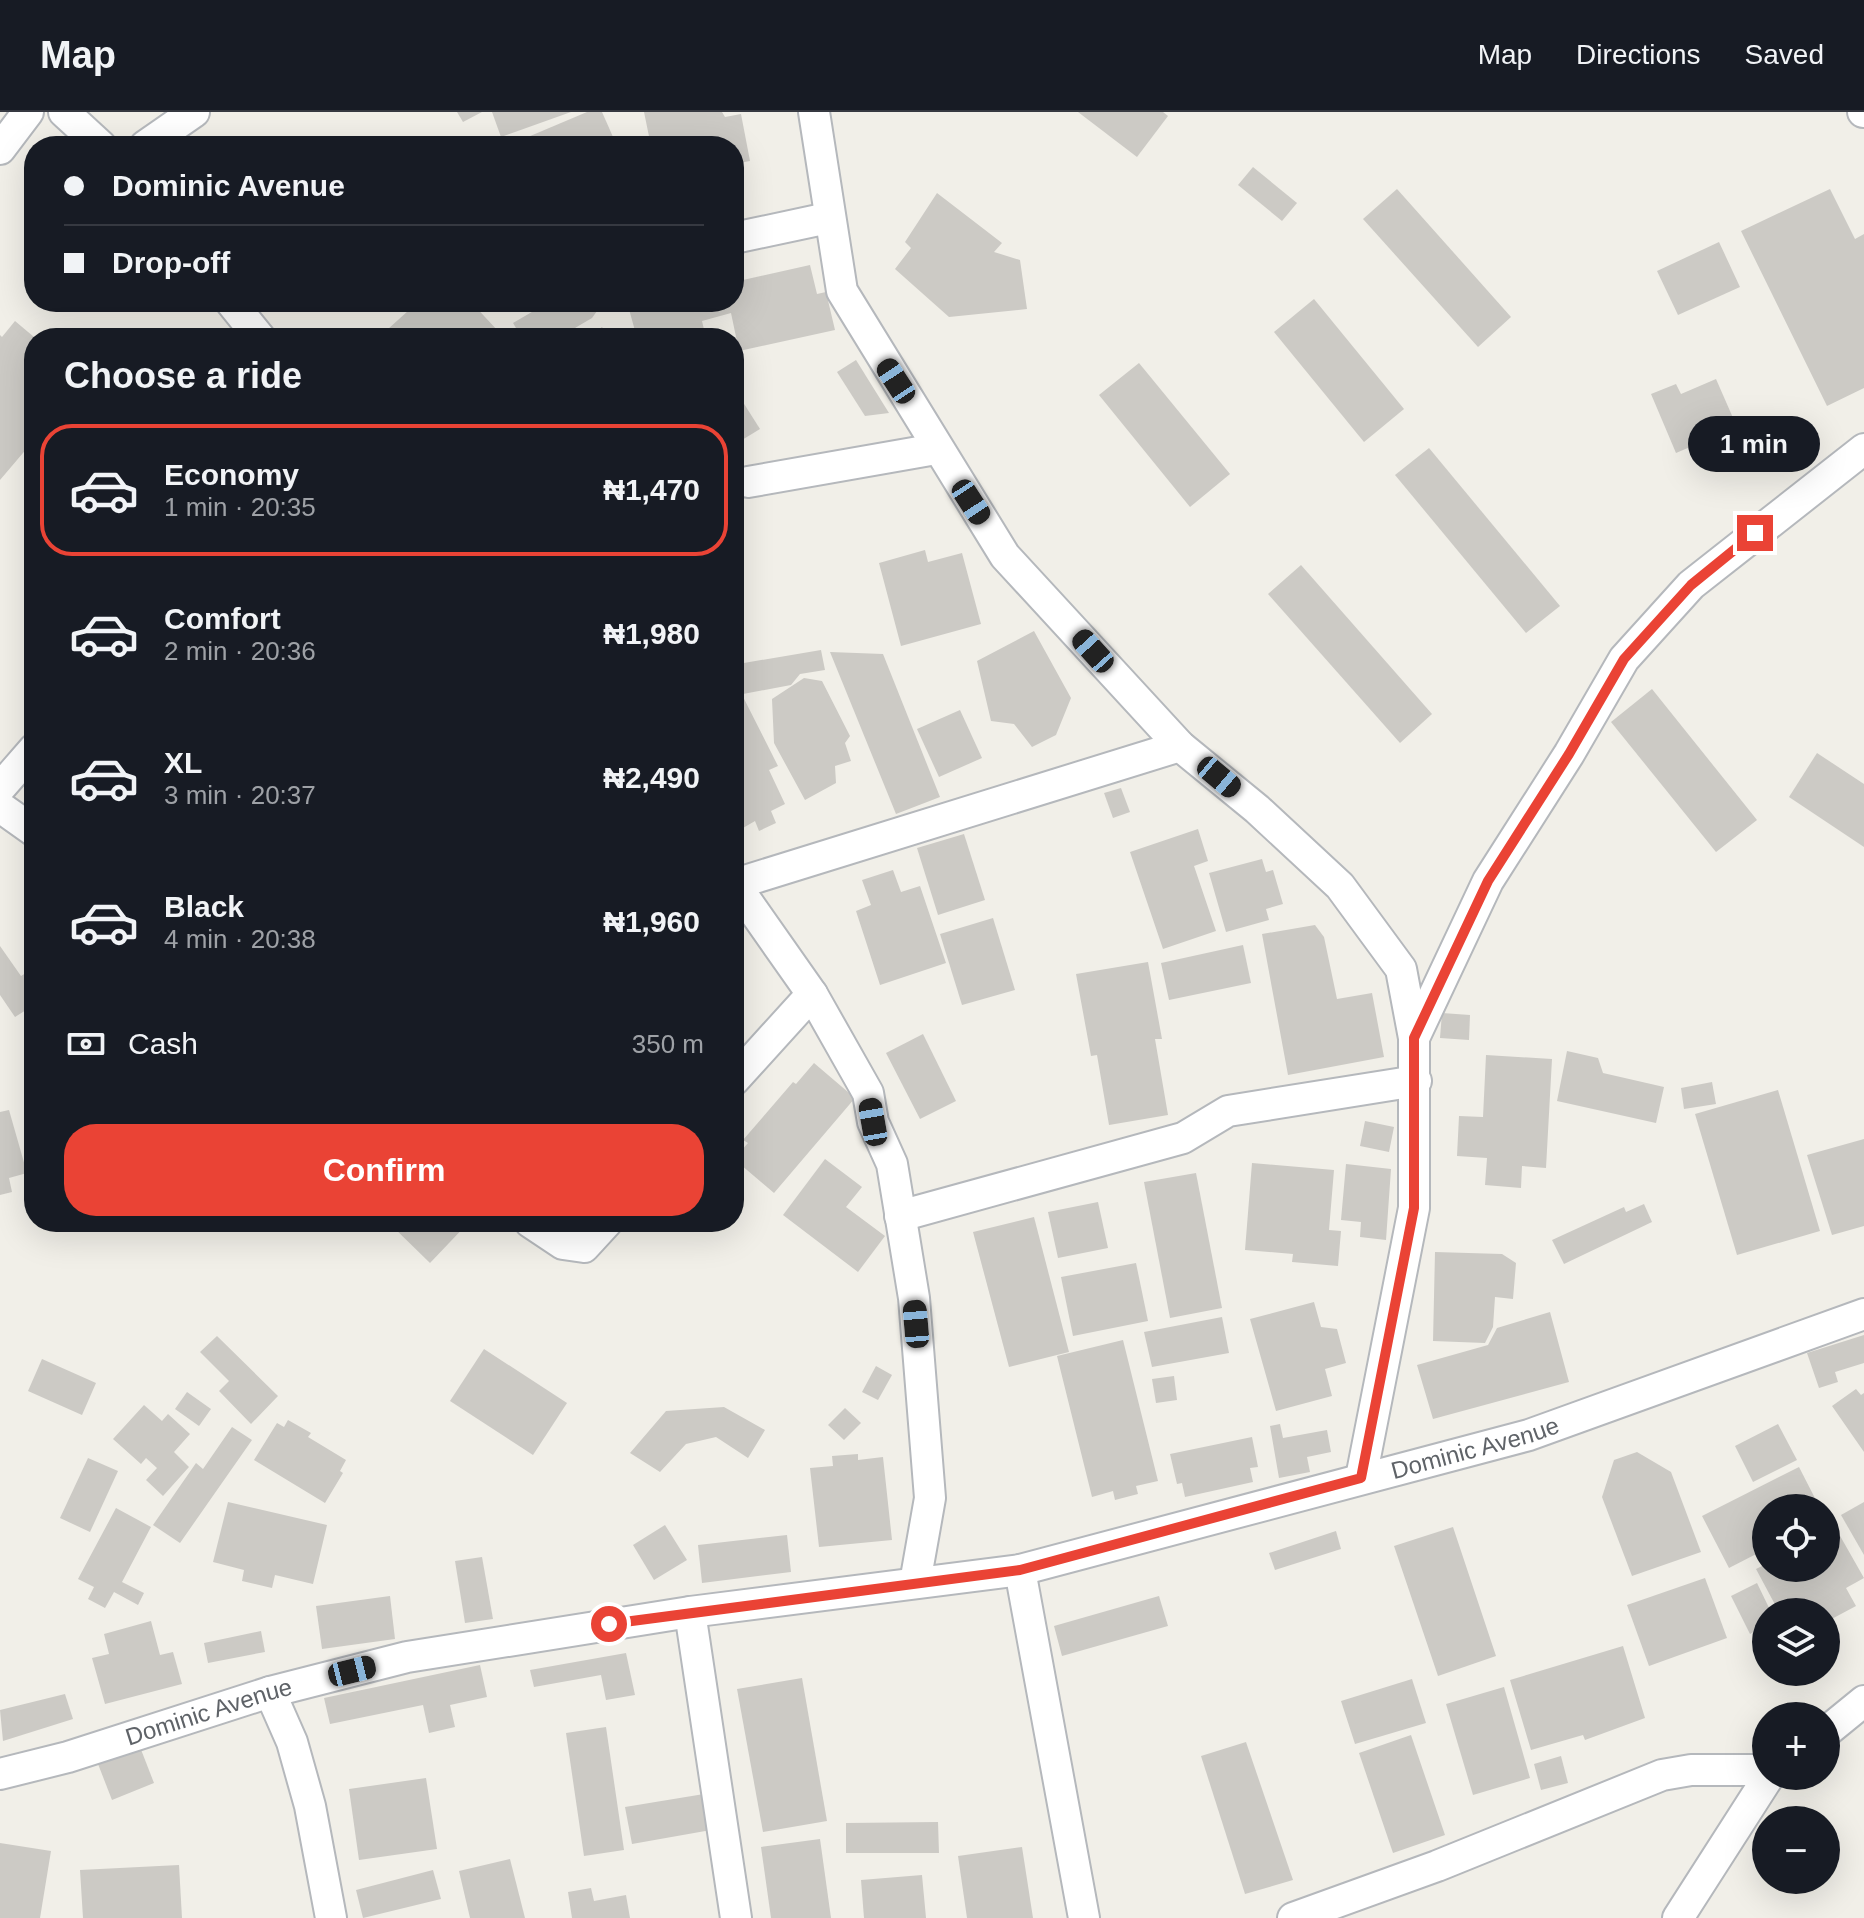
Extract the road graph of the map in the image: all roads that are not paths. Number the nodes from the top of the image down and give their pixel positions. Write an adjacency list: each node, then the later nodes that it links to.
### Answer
1 (28, 112): 7 (street)
2 (64, 112): 5 (street)
3 (194, 112): 6 (street)
4 (814, 112): 8 (street)
5 (90, 136)
6 (159, 136)
7 (0, 149)
8 (828, 218): 9 (street); 12 (street)
9 (744, 236)
10 (239, 312): 11 (street)
11 (252, 328)
12 (936, 449): 14 (street); 15 (street)
13 (1864, 449): 23 (street)
14 (748, 482)
15 (1180, 746): 20 (street); 23 (street)
16 (24, 760): 17 (street)
17 (0, 788)
18 (0, 807): 19 (street)
19 (24, 824)
20 (744, 880)
21 (744, 896): 22 (street)
22 (812, 994): 24 (street); 26 (street)
23 (1414, 1038): 25 (street)
24 (744, 1069)
25 (1416, 1081): 26 (street); 30 (street)
26 (900, 1216): 32 (street)
27 (545, 1232): 28 (street)
28 (598, 1232)
29 (1864, 1314): 30 (street, Dominic Avenue)
30 (1361, 1478): 31 (street, Dominic Avenue)
31 (1020, 1570): 32 (street, Dominic Avenue); 42 (street)
32 (915, 1583): 33 (street, Dominic Avenue)
33 (690, 1612): 34 (street, Dominic Avenue); 41 (street)
34 (270, 1692): 38 (street, Dominic Avenue); 40 (street)
35 (1864, 1701): 36 (street)
36 (1840, 1721)
37 (1752, 1770): 43 (street)
38 (0, 1774)
39 (1760, 1790): 44 (street)
40 (331, 1918)
41 (736, 1918)
42 (1084, 1918)
43 (1293, 1918)
44 (1678, 1918)

